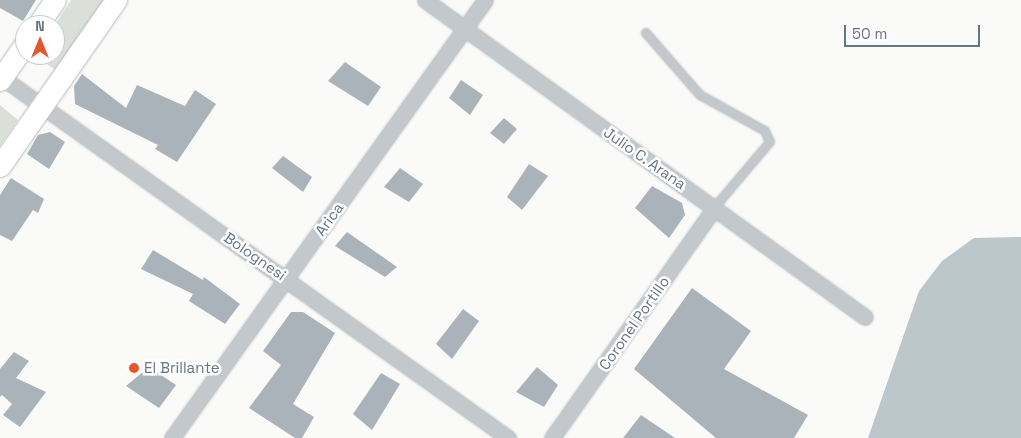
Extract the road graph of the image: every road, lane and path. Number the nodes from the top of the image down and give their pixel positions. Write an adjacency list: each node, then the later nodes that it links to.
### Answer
1 (55, 0): 5 (main road)
2 (116, 0): 10 (main road)
3 (425, 0): 6 (street, Julio C. Arana)
4 (485, 0): 6 (street, Arica)
5 (45, 15)
6 (465, 30): 12 (street, Julio C. Arana); 13 (street, Arica)
7 (646, 33): 12 (lane)
8 (15, 58): 9 (main road)
9 (1, 78): 10 (street, Bolognesi)
10 (42, 106): 11 (main road); 13 (street, Bolognesi)
11 (0, 166)
12 (715, 208): 14 (street, Julio C. Arana); 17 (street, Coronel Portillo)
13 (287, 278): 15 (street, Arica); 16 (street, Bolognesi)
14 (865, 317)
15 (172, 438)
16 (508, 438)
17 (552, 438)

